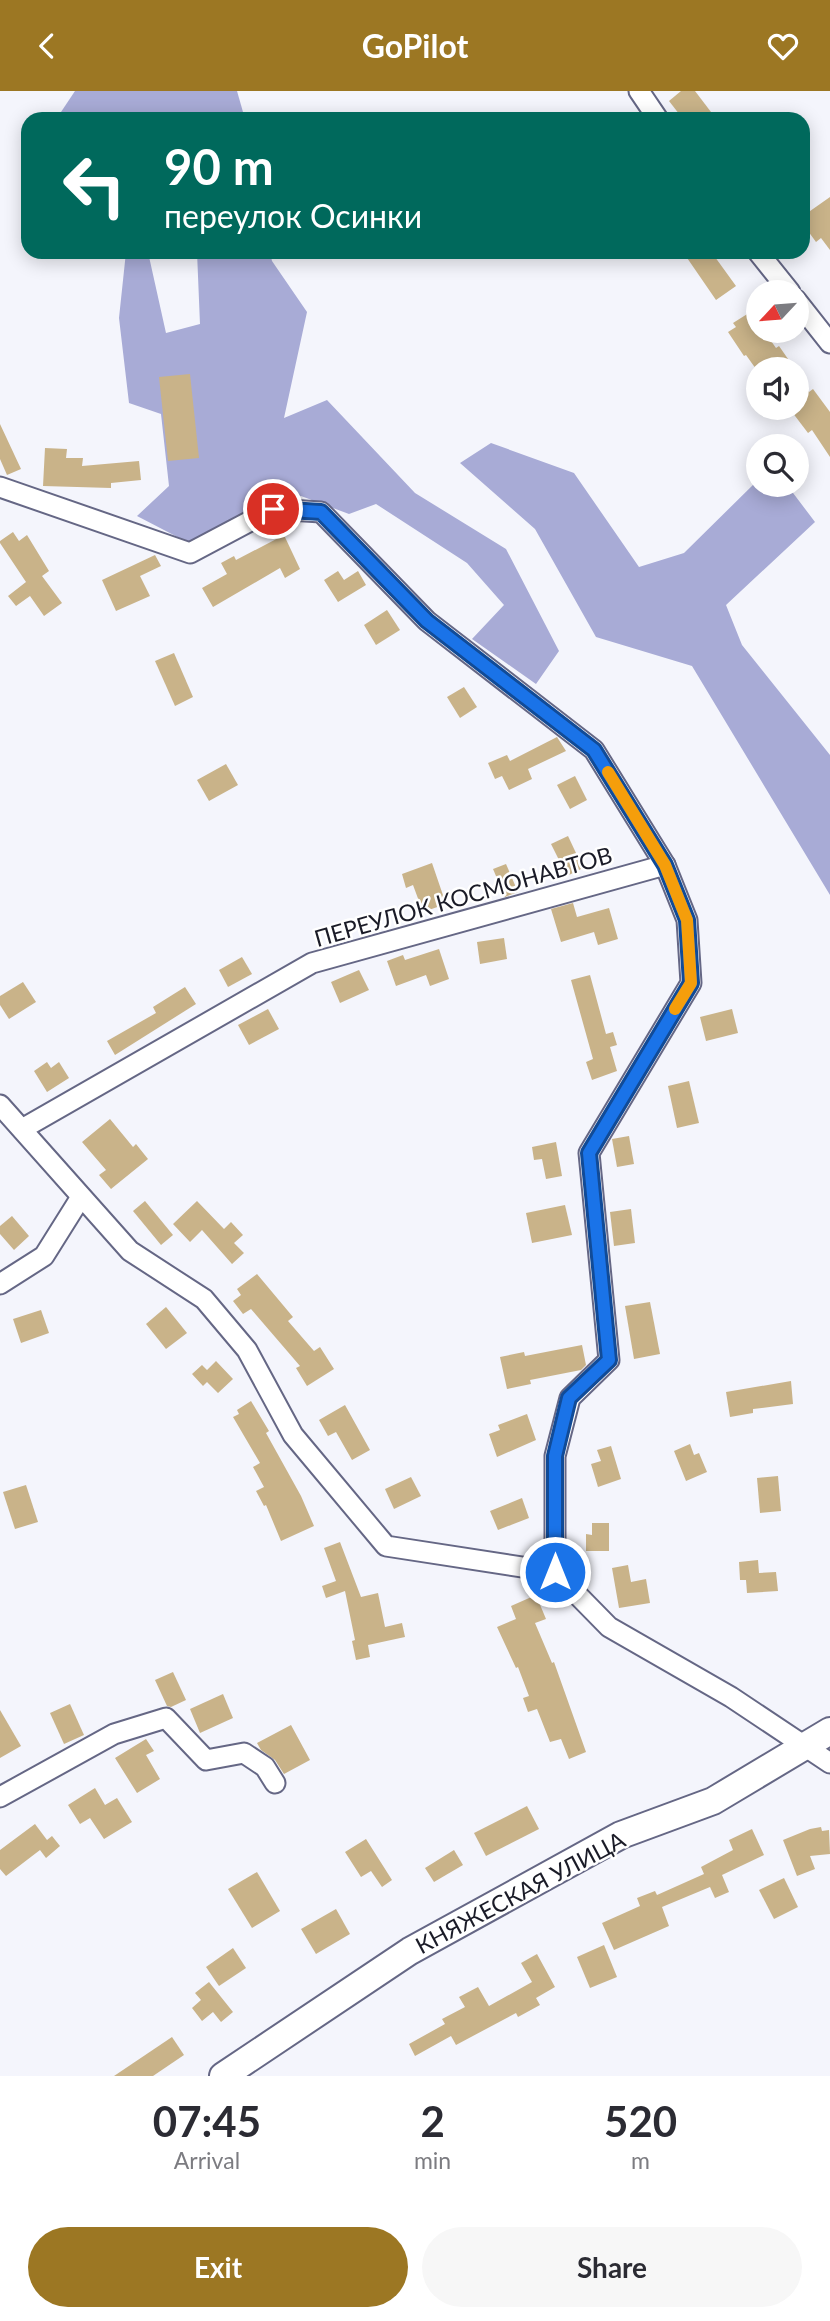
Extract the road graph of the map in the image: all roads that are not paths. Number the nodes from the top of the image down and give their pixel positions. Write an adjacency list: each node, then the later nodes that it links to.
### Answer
1 (639, 91): 2 (street)
2 (653, 112)
3 (764, 259): 4 (street)
4 (780, 280)
5 (809, 316): 6 (street)
6 (830, 343)
7 (0, 487): 8 (street)
8 (665, 865): 10 (street, ПЕРЕУЛОК КОСМОНАВТОВ); 13 (street)
9 (0, 1104): 10 (street)
10 (23, 1129): 11 (street)
11 (81, 1197): 12 (street); 13 (street)
12 (0, 1285)
13 (555, 1572): 15 (street)
14 (830, 1731): 15 (street, КНЯЖЕСКАЯ УЛИЦА)
15 (804, 1747): 16 (street); 19 (street, КНЯЖЕСКАЯ УЛИЦА)
16 (830, 1763)
17 (275, 1783): 18 (street)
18 (0, 1797)
19 (223, 2076)

